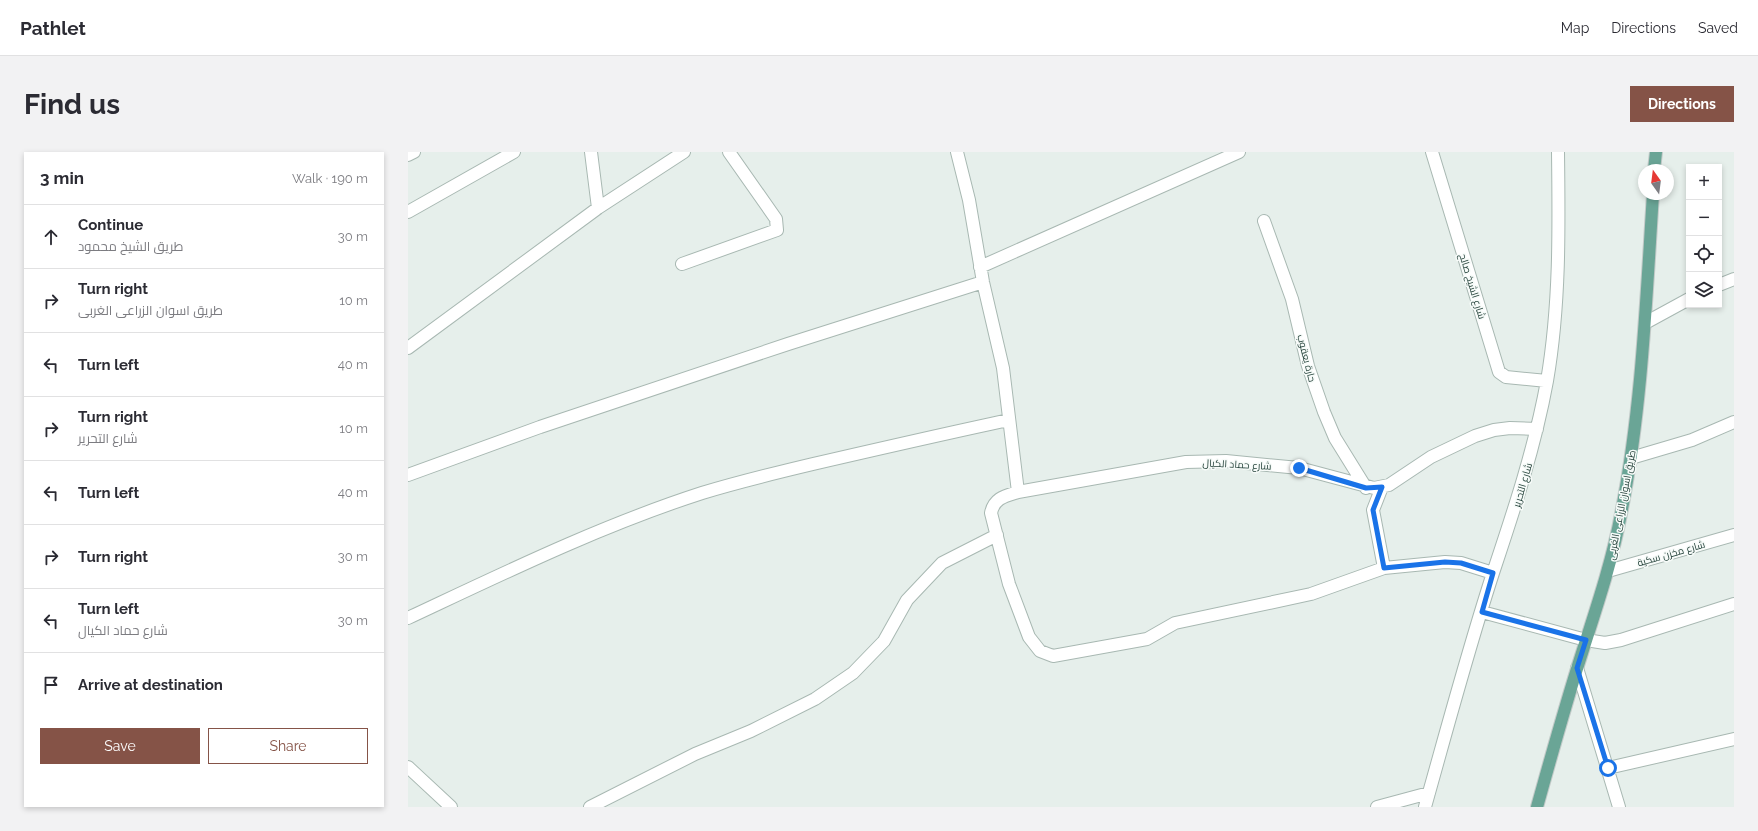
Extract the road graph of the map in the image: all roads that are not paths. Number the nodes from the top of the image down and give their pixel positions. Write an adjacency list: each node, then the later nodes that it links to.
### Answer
1 (414, 152): 11 (street)
2 (514, 152): 15 (street)
3 (591, 152): 14 (street)
4 (684, 152): 14 (street)
5 (729, 152): 17 (street)
6 (957, 152): 18 (street)
7 (1239, 152): 18 (street)
8 (1432, 152): 25 (street, شارع الشيخ صالح)
9 (1558, 152): 25 (street, شارع التحرير)
10 (1656, 152): 12 (main road)
11 (408, 155)
12 (1655, 164)
13 (1653, 200): 23 (main road, طريق اسوان الزراعى الغربى)
14 (598, 208): 24 (street)
15 (408, 212)
16 (1264, 221): 32 (street, حارة يعقوب)
17 (682, 264)
18 (980, 267): 20 (street)
19 (1734, 280): 21 (street)
20 (983, 282): 26 (street); 30 (street)
21 (1722, 284)
22 (1686, 300): 23 (street)
23 (1645, 323): 29 (main road, طريق اسوان الزراعى الغربى)
24 (408, 348)
25 (1547, 381): 28 (street, شارع التحرير)
26 (1009, 420): 33 (street); 41 (street)
27 (1734, 422): 29 (street)
28 (1537, 430): 31 (street, شارع حماد الكيال); 38 (street, شارع التحرير)
29 (1631, 458): 37 (main road, طريق اسوان الزراعى الغربى)
30 (408, 475)
31 (1382, 487): 32 (street, شارع حماد الكيال); 36 (street)
32 (1366, 488): 33 (street, شارع حماد الكيال)
33 (1018, 492): 34 (street, شارع حماد الكيال)
34 (997, 535): 36 (street, شارع حماد الكيال); 49 (street)
35 (1734, 535): 37 (street, شارع مخزن سكية)
36 (1384, 568): 38 (street, شارع حماد الكيال)
37 (1608, 571): 42 (main road, طريق اسوان الزراعى الغربى)
38 (1493, 573): 40 (street, شارع التحرير)
39 (1734, 604): 42 (street)
40 (1482, 612): 42 (street); 47 (street, شارع التحرير)
41 (408, 618)
42 (1586, 640): 43 (main road, طريق اسوان الزراعى الغربى)
43 (1577, 668): 46 (street); 52 (main road, طريق اسوان الزراعى الغربى)
44 (1734, 738): 46 (street)
45 (408, 767): 48 (street)
46 (1608, 768): 53 (street)
47 (1429, 793): 50 (street); 51 (street, شارع التحرير)
48 (451, 807)
49 (590, 807)
50 (1377, 807)
51 (1425, 807)
52 (1537, 807)
53 (1619, 807)

